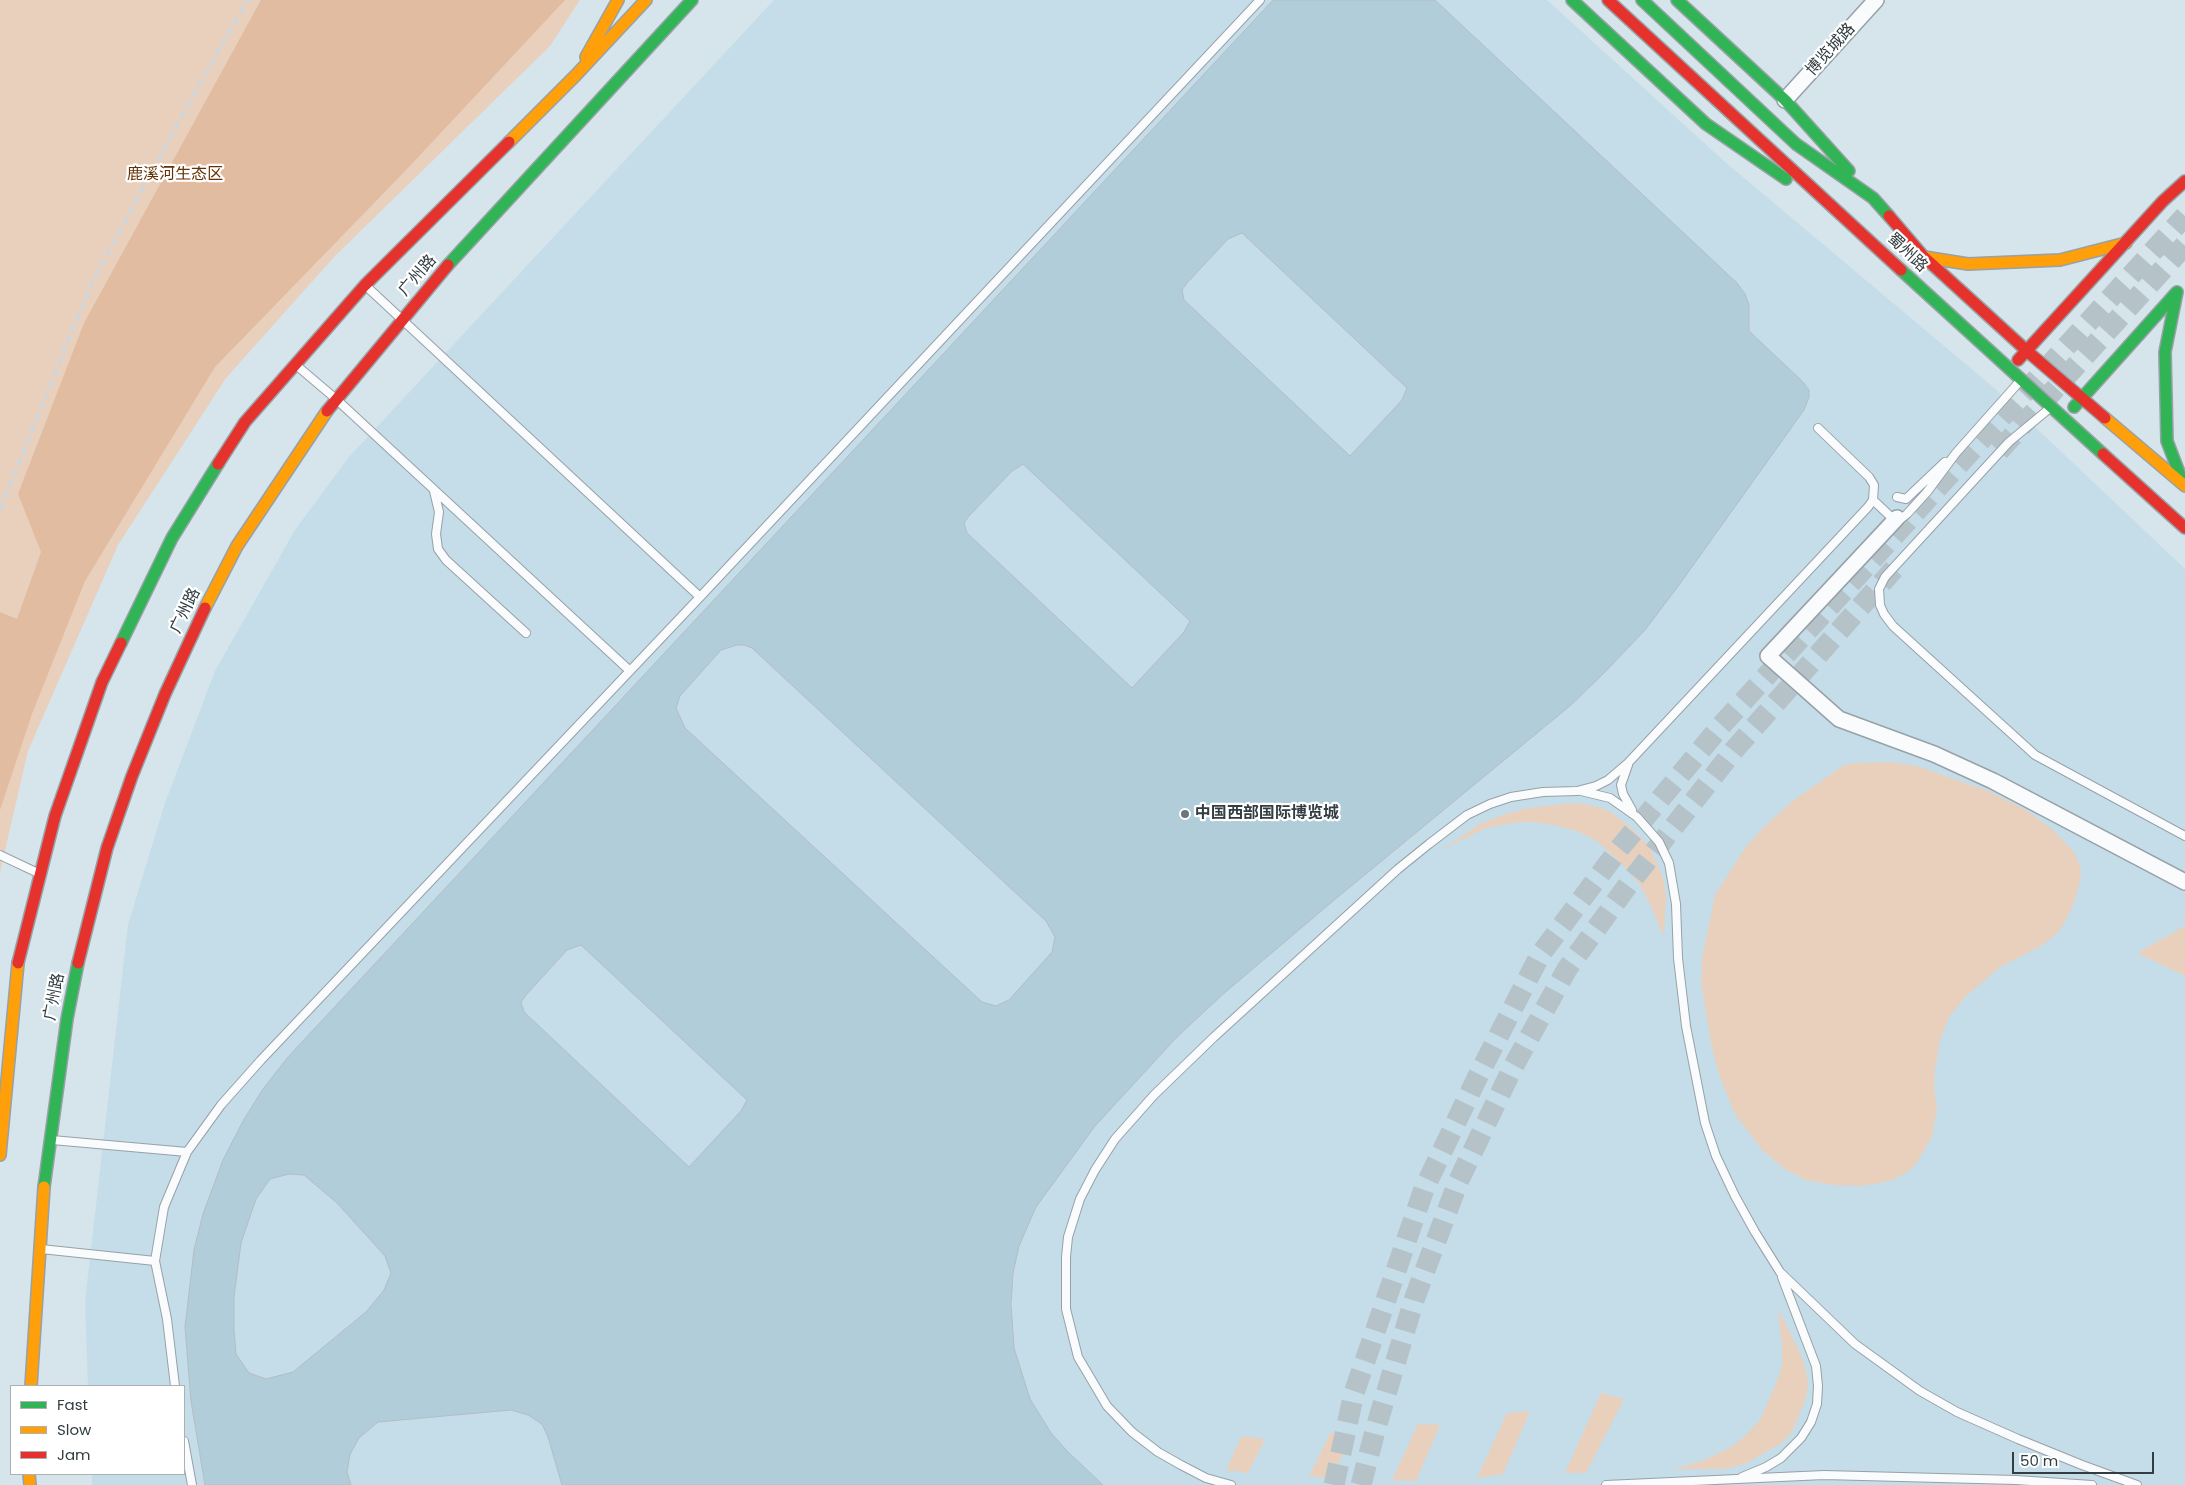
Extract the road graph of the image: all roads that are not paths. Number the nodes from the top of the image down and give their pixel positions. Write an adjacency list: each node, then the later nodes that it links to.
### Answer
1 (618, 0): 10 (main road)
2 (646, 0): 10 (main road, 广州路)
3 (692, 0): 21 (main road, 广州路)
4 (1260, 0): 38 (lane)
5 (1572, 0): 16 (main road)
6 (1608, 0): 16 (main road, 蜀州路)
7 (1642, 0): 14 (main road, 蜀州路)
8 (1677, 0): 11 (main road)
9 (1876, 0): 11 (street, 博览城路)
10 (576, 75): 19 (main road, 广州路)
11 (1785, 100): 14 (main road)
12 (2185, 173): 15 (main road)
13 (2185, 181): 15 (main road)
14 (1873, 198): 18 (main road, 蜀州路)
15 (2163, 201): 17 (main road)
16 (1854, 227): 24 (main road, 蜀州路)
17 (2126, 243): 18 (main road); 22 (main road)
18 (1924, 257): 22 (main road, 蜀州路)
19 (365, 285): 21 (lane); 23 (main road, 广州路)
20 (2181, 288): 26 (main road); 32 (main road)
21 (403, 319): 27 (main road, 广州路); 38 (lane)
22 (2027, 351): 24 (main road); 26 (main road, 蜀州路)
23 (294, 364): 27 (lane); 46 (main road, 广州路)
24 (2010, 370): 25 (main road, 蜀州路)
25 (2021, 380): 28 (main road, 蜀州路); 31 (lane)
26 (2083, 397): 29 (main road); 32 (main road, 蜀州路)
27 (336, 399): 33 (lane); 48 (main road, 广州路)
28 (2052, 407): 29 (main road, 蜀州路); 44 (lane)
29 (2064, 418): 37 (main road, 蜀州路)
30 (1818, 428): 35 (lane)
31 (1956, 452): 34 (lane); 36 (lane)
32 (2185, 486)
33 (433, 489): 39 (lane); 40 (lane)
34 (1897, 497)
35 (1873, 500): 36 (lane); 41 (lane)
36 (1897, 518): 47 (street)
37 (2185, 528)
38 (700, 596): 40 (lane)
39 (526, 633)
40 (630, 671): 49 (lane)
41 (1628, 763): 42 (lane); 43 (lane)
42 (1577, 791): 43 (lane); 59 (lane)
43 (1637, 817): 53 (lane)
44 (2185, 836)
45 (0, 855): 46 (lane)
46 (40, 874): 50 (main road, 广州路)
47 (2185, 882)
48 (50, 1139): 49 (lane); 51 (main road, 广州路)
49 (187, 1152): 52 (lane)
50 (0, 1155)
51 (38, 1249): 52 (lane); 54 (main road, 广州路)
52 (155, 1261): 55 (lane)
53 (1780, 1272): 57 (lane); 62 (lane)
54 (31, 1385)
55 (174, 1385)
56 (185, 1446): 58 (lane)
57 (1735, 1480): 60 (lane); 61 (lane)
58 (192, 1485)
59 (1231, 1485)
60 (1606, 1485)
61 (2092, 1485)
62 (2136, 1485)

